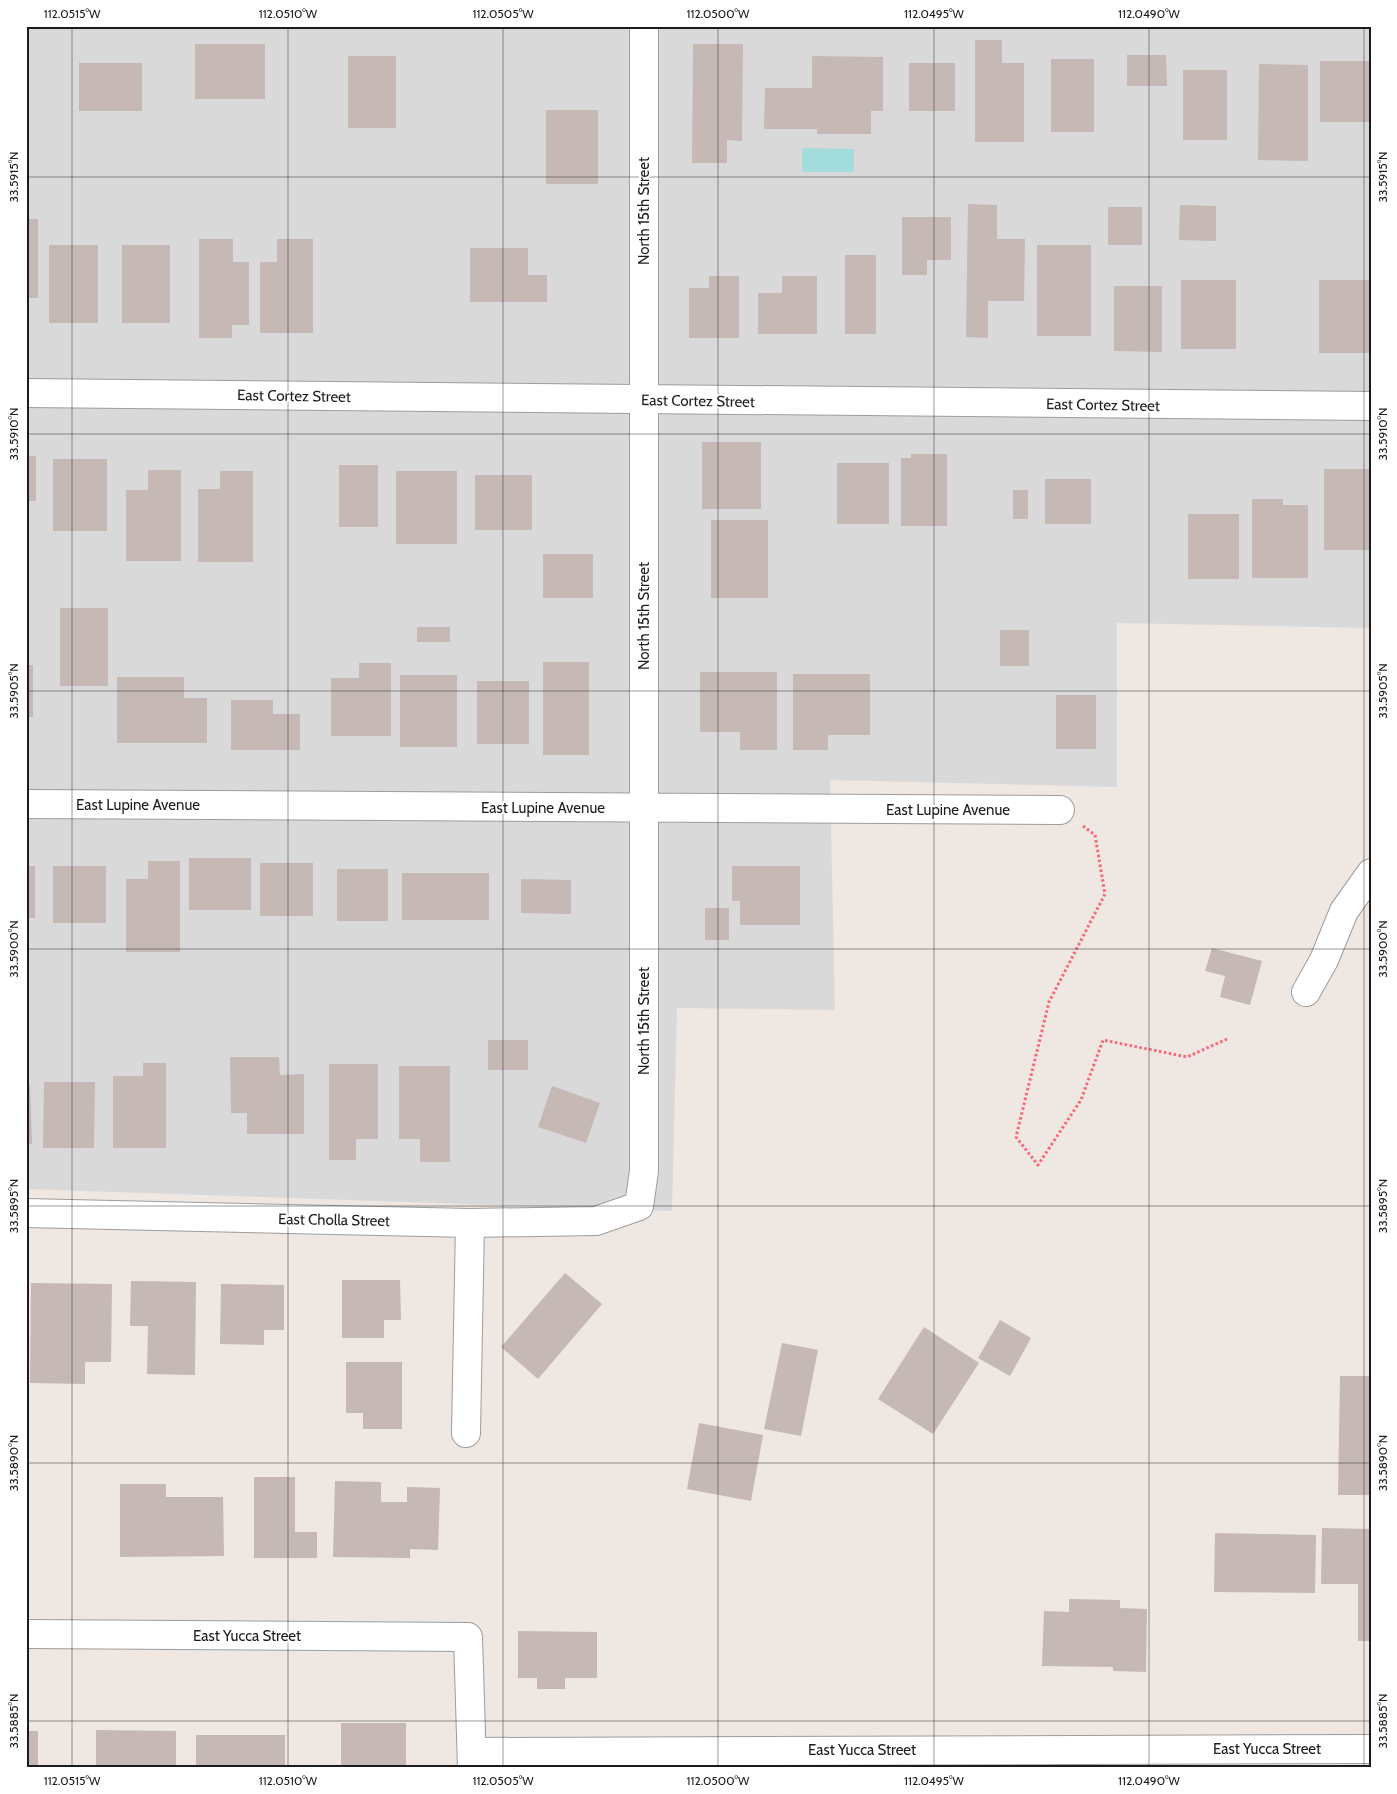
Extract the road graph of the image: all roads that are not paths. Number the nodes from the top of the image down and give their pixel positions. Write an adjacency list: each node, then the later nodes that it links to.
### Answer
1 (644, 26): 3 (street, North 15th Street)
2 (26, 393): 3 (street, East Cortez Street)
3 (644, 401): 4 (street, East Cortez Street); 6 (street, North 15th Street)
4 (1371, 406)
5 (26, 804): 6 (street, East Lupine Avenue)
6 (644, 808): 7 (street, East Lupine Avenue); 10 (street, North 15th Street)
7 (1060, 810)
8 (1371, 873): 9 (street)
9 (1306, 992)
10 (639, 1206): 12 (street, East Cholla Street)
11 (26, 1212): 12 (street, East Cholla Street)
12 (470, 1223): 13 (street)
13 (466, 1433)
14 (26, 1634): 16 (street, East Yucca Street)
15 (1371, 1749): 16 (street, East Yucca Street)
16 (472, 1760)

